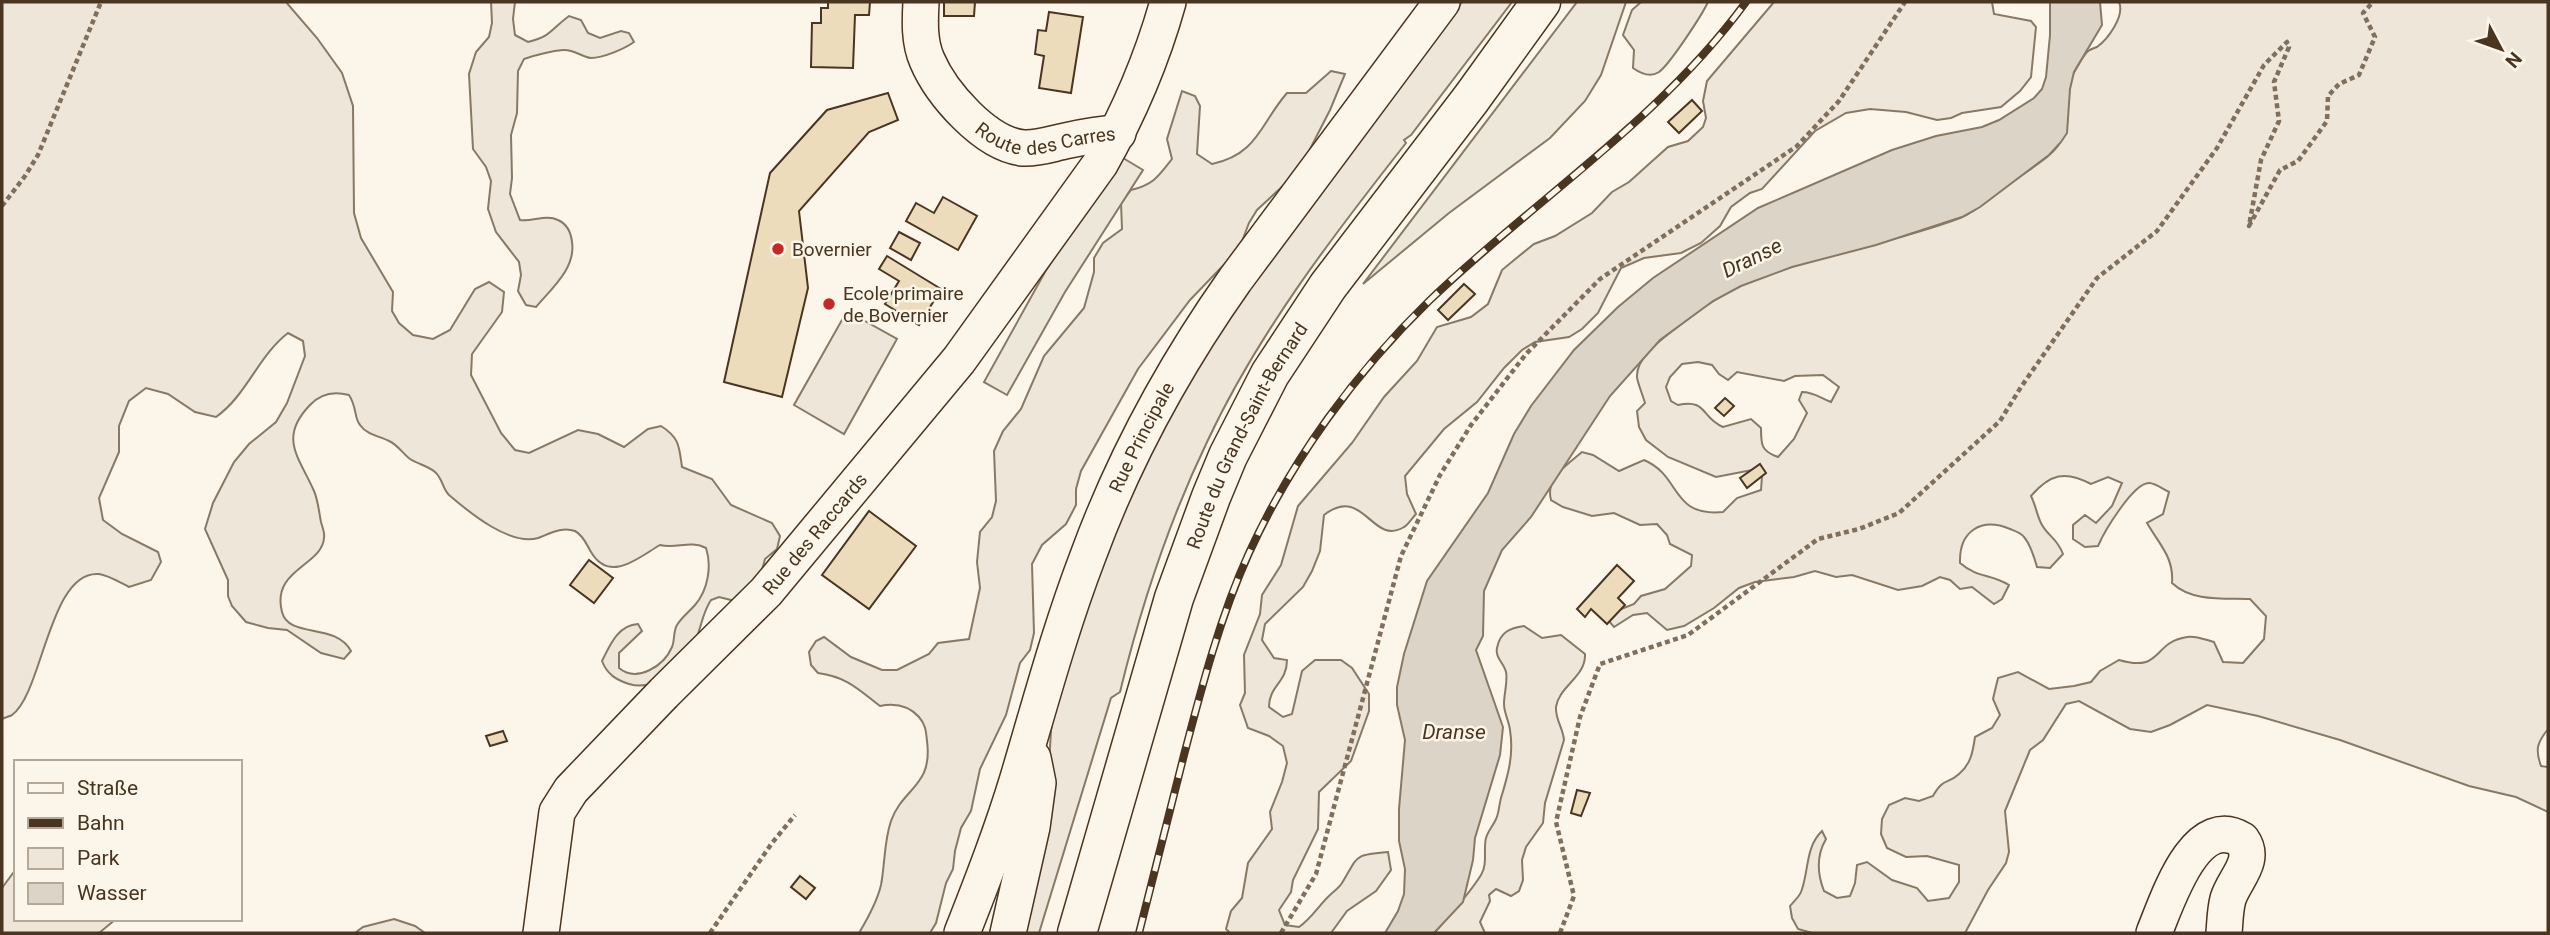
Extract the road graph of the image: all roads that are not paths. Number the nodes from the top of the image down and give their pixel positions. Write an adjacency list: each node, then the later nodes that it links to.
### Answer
1 (921, 2): 5 (street, Route des Carres)
2 (1168, 2): 5 (street, Route des Carres)
3 (1443, 2): 6 (street, Rue Principale)
4 (1541, 2): 10 (main road, Route du Grand-Saint-Bernard)
5 (1118, 133): 7 (street, Rue des Raccards)
6 (1029, 737): 8 (street, Rue Principale); 9 (street)
7 (541, 933)
8 (962, 933)
9 (1008, 933)
10 (1077, 933)
11 (2154, 933): 12 (street)
12 (2224, 933)

